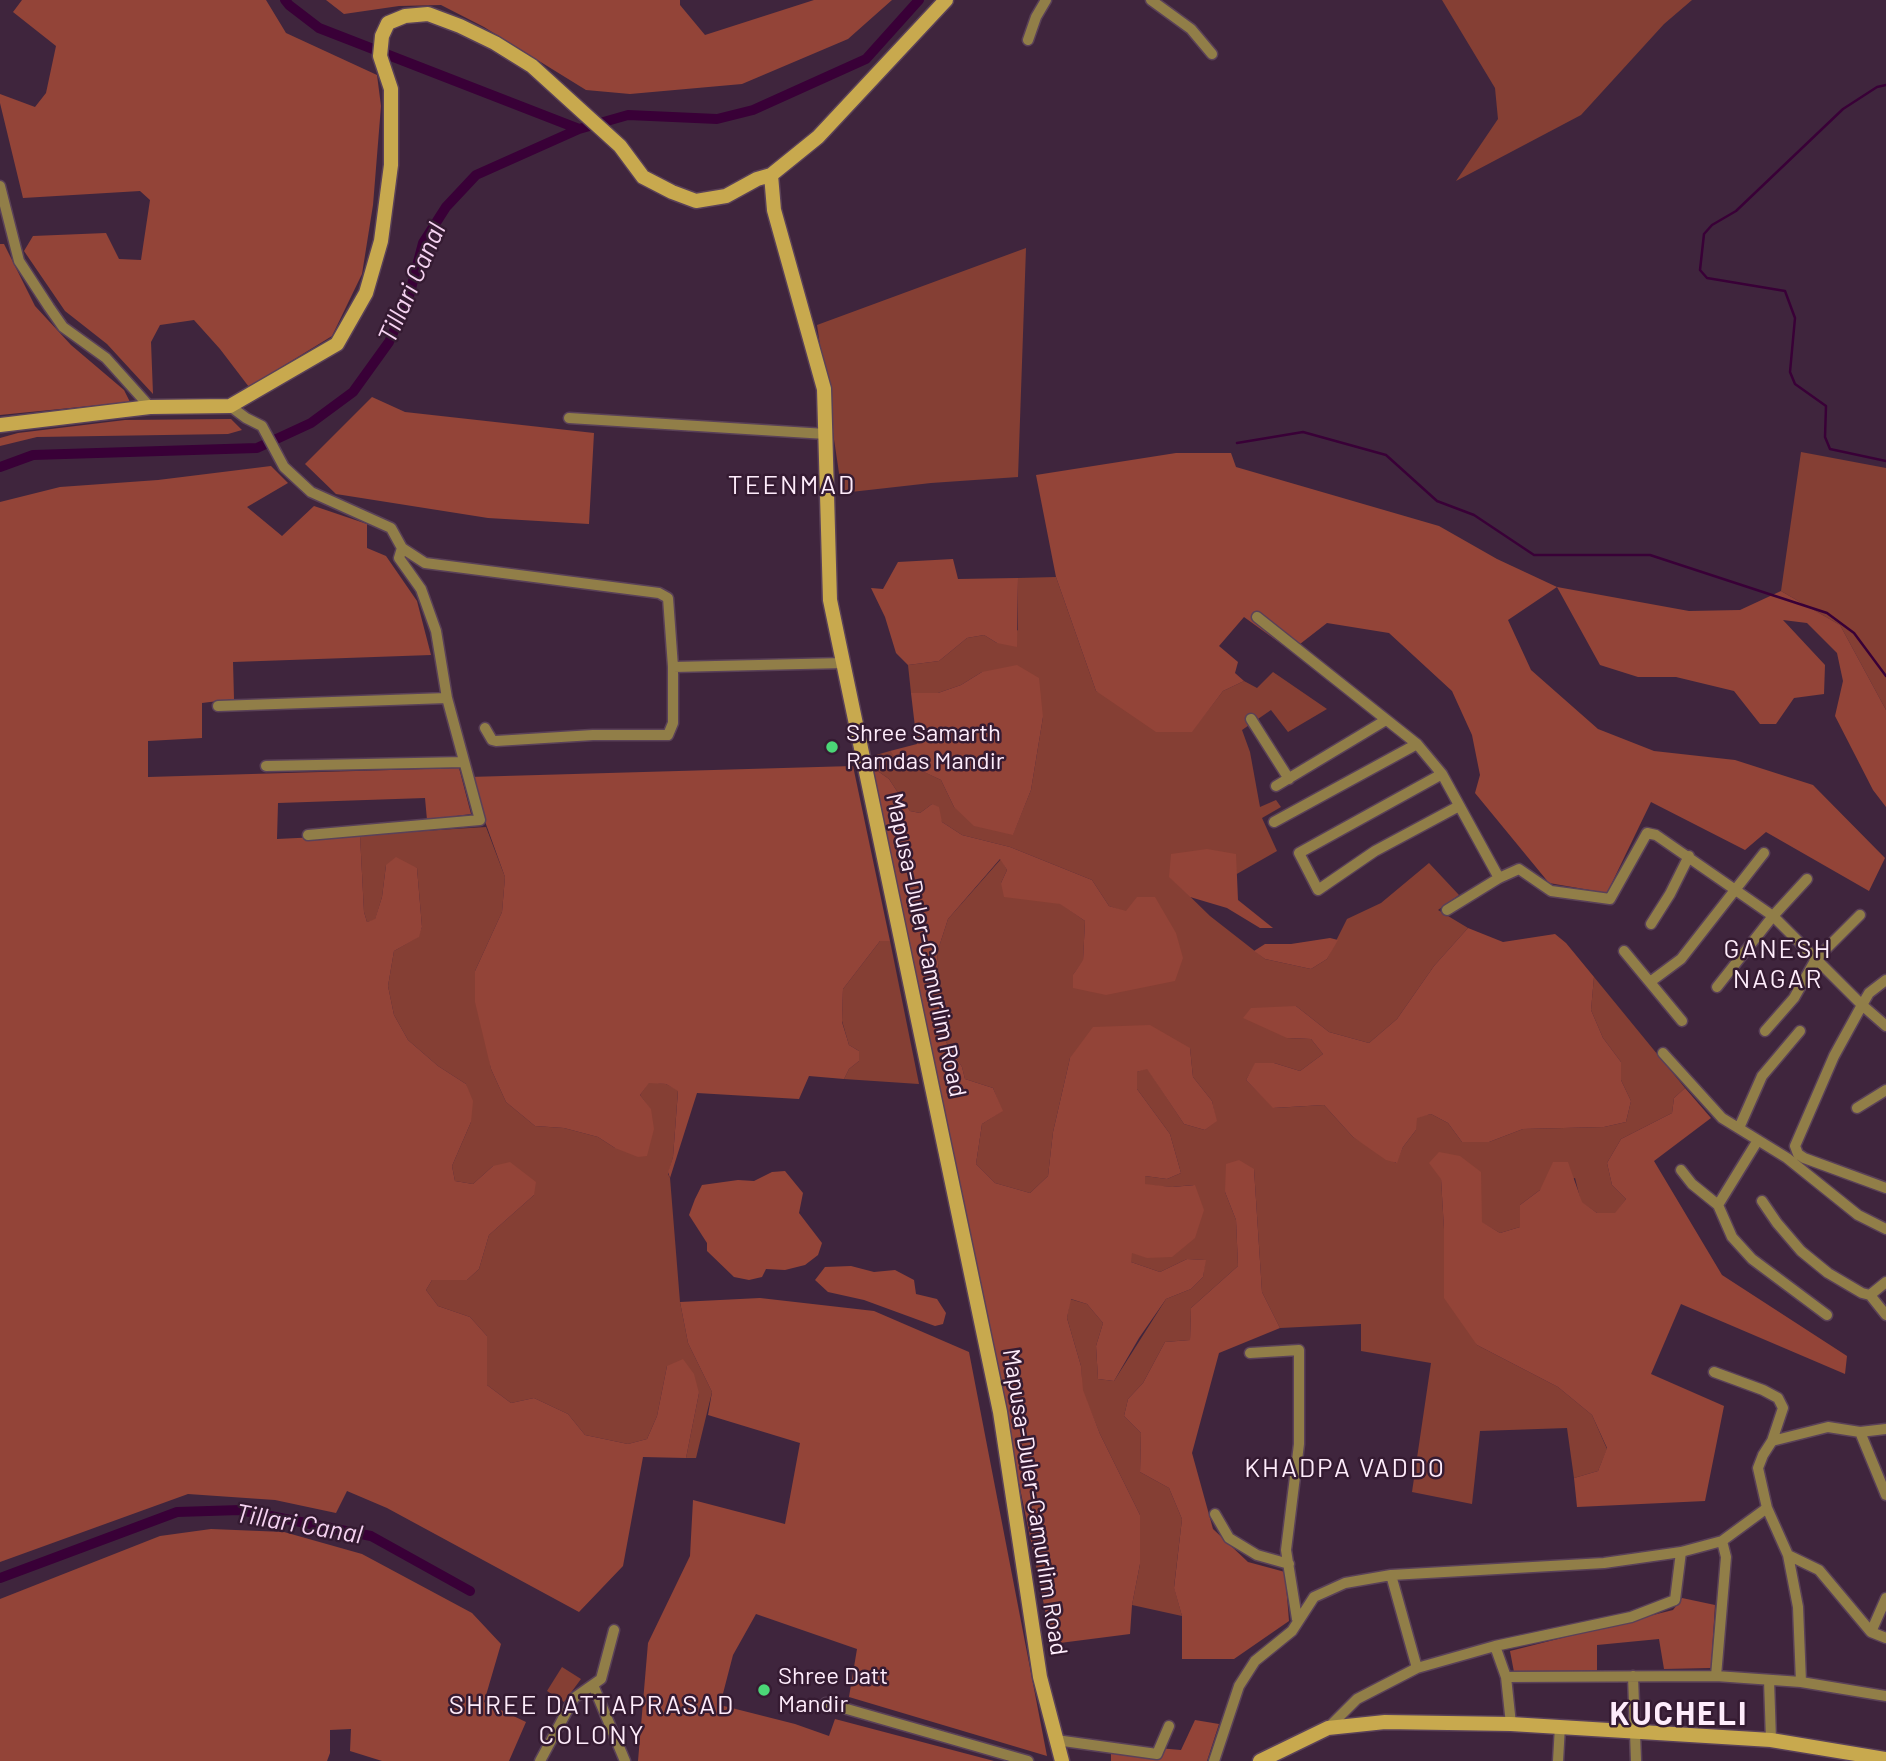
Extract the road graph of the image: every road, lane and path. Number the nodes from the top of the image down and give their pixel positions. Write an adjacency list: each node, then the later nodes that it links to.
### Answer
1 (946, 0): 6 (street)
2 (1046, 0): 4 (street)
3 (1151, 0): 5 (street)
4 (1028, 40)
5 (1212, 54)
6 (771, 174): 9 (street); 13 (street, Mapusa-Duler-Camurlim Road)
7 (0, 186): 8 (street)
8 (2, 203): 10 (street)
9 (230, 406): 10 (street); 14 (street)
10 (150, 407): 12 (street)
11 (569, 418): 13 (street)
12 (0, 425)
13 (826, 434): 16 (street, Mapusa-Duler-Camurlim Road)
14 (402, 548): 17 (street); 18 (street)
15 (1256, 617): 21 (street)
16 (844, 663): 17 (street); 98 (street, Mapusa-Duler-Camurlim Road)
17 (673, 667): 22 (street)
18 (447, 698): 19 (street); 24 (street)
19 (218, 706)
20 (1251, 719): 27 (street)
21 (1386, 720): 23 (street); 27 (street)
22 (485, 728)
23 (1417, 744): 26 (street); 30 (street)
24 (464, 762): 25 (street); 31 (street)
25 (266, 766)
26 (1442, 774): 29 (street); 29 (street)
27 (1289, 779): 28 (street)
28 (1276, 786)
29 (1459, 806): 34 (street)
30 (1274, 822)
31 (308, 835)
32 (1764, 853): 36 (street)
33 (1689, 856): 34 (street); 36 (street); 40 (street)
34 (1499, 878): 37 (street)
35 (1807, 879): 39 (street)
36 (1734, 889): 39 (street); 44 (street)
37 (1447, 909)
38 (1860, 915): 42 (street)
39 (1773, 916): 42 (street); 45 (street)
40 (1651, 924)
41 (1624, 951): 44 (street)
42 (1816, 959): 46 (street); 49 (street)
43 (1886, 980): 46 (street)
44 (1650, 982): 47 (street)
45 (1717, 987)
46 (1862, 1005): 48 (street); 57 (street)
47 (1682, 1021)
48 (1886, 1026)
49 (1765, 1031)
50 (1800, 1031): 54 (street)
51 (1663, 1053): 54 (street)
52 (1886, 1090): 53 (street)
53 (1857, 1108)
54 (1739, 1128): 55 (street)
55 (1758, 1140): 59 (street); 60 (street)
56 (1681, 1170): 59 (street)
57 (1886, 1188)
58 (1762, 1201): 62 (street)
59 (1718, 1205): 63 (street)
60 (1886, 1230)
61 (1886, 1282): 62 (street)
62 (1870, 1295): 64 (street)
63 (1827, 1315)
64 (1886, 1315)
65 (1250, 1353): 76 (street)
66 (1714, 1372): 69 (street)
67 (1886, 1429): 68 (street)
68 (1860, 1432): 69 (street); 70 (street)
69 (1772, 1441): 71 (street)
70 (1886, 1495)
71 (1768, 1508): 73 (street); 75 (street)
72 (1216, 1514): 76 (street)
73 (1722, 1541): 74 (street); 86 (street)
74 (1681, 1552): 77 (street); 83 (street)
75 (1788, 1555): 81 (street); 89 (street)
76 (1289, 1564): 79 (street)
77 (1391, 1576): 79 (street); 84 (street)
78 (1886, 1598): 81 (street)
79 (1297, 1619): 105 (street)
80 (614, 1630): 90 (street)
81 (1871, 1632): 82 (street)
82 (1886, 1638)
83 (1494, 1646): 84 (street); 87 (street)
84 (1417, 1668): 96 (street)
85 (1633, 1676): 86 (street); 87 (street); 97 (street)
86 (1716, 1676): 88 (street)
87 (1506, 1677): 93 (street)
88 (1769, 1680): 89 (street); 99 (street)
89 (1801, 1682): 91 (street)
90 (593, 1685): 101 (street); 102 (street)
91 (1886, 1696)
92 (827, 1703): 103 (street)
93 (1511, 1724): 95 (street); 96 (street)
94 (1169, 1726): 98 (street)
95 (1559, 1727): 97 (street); 107 (street)
96 (1328, 1728): 106 (street)
97 (1636, 1732): 99 (street); 108 (street)
98 (1056, 1740): 104 (street, Mapusa-Duler-Camurlim Road)
99 (1771, 1740): 100 (street)
100 (1886, 1759)
101 (540, 1761)
102 (625, 1761)
103 (1028, 1761)
104 (1062, 1761)
105 (1214, 1761)
106 (1260, 1761)
107 (1558, 1761)
108 (1636, 1761)

